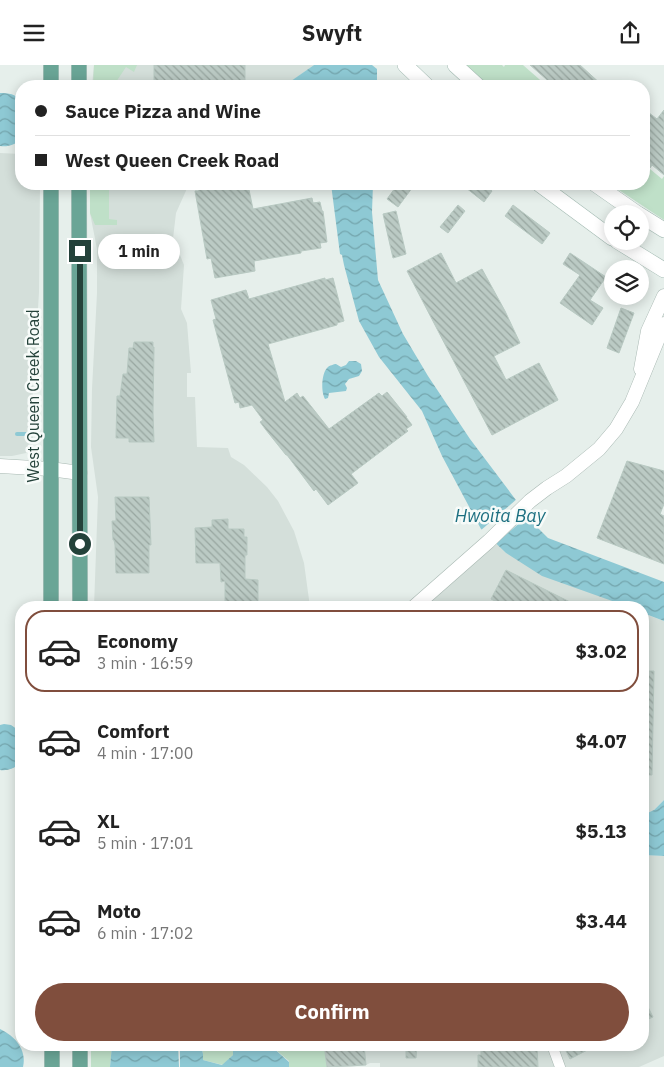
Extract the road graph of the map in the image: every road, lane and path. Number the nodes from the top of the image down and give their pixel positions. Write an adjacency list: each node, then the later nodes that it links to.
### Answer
1 (51, 65): 5 (main road)
2 (79, 65): 6 (main road)
3 (405, 65): 7 (main road)
4 (455, 65): 8 (main road)
5 (51, 80)
6 (79, 80)
7 (421, 80)
8 (471, 80)
9 (51, 190): 23 (main road, West Queen Creek Road)
10 (79, 190): 24 (main road)
11 (547, 190): 16 (main road)
12 (604, 190): 13 (main road)
13 (626, 205)
14 (649, 221): 15 (main road)
15 (664, 231)
16 (604, 232)
17 (632, 250): 18 (main road)
18 (664, 270)
19 (664, 296): 21 (street)
20 (664, 324): 21 (street)
21 (641, 379): 27 (street)
22 (0, 466): 23 (street)
23 (50, 469): 24 (street); 25 (main road, West Queen Creek Road)
24 (80, 473): 26 (main road)
25 (51, 601)
26 (80, 601)
27 (421, 601)
28 (52, 1051): 31 (main road)
29 (80, 1051): 32 (main road)
30 (554, 1051): 33 (street)
31 (52, 1067)
32 (80, 1067)
33 (560, 1067)

